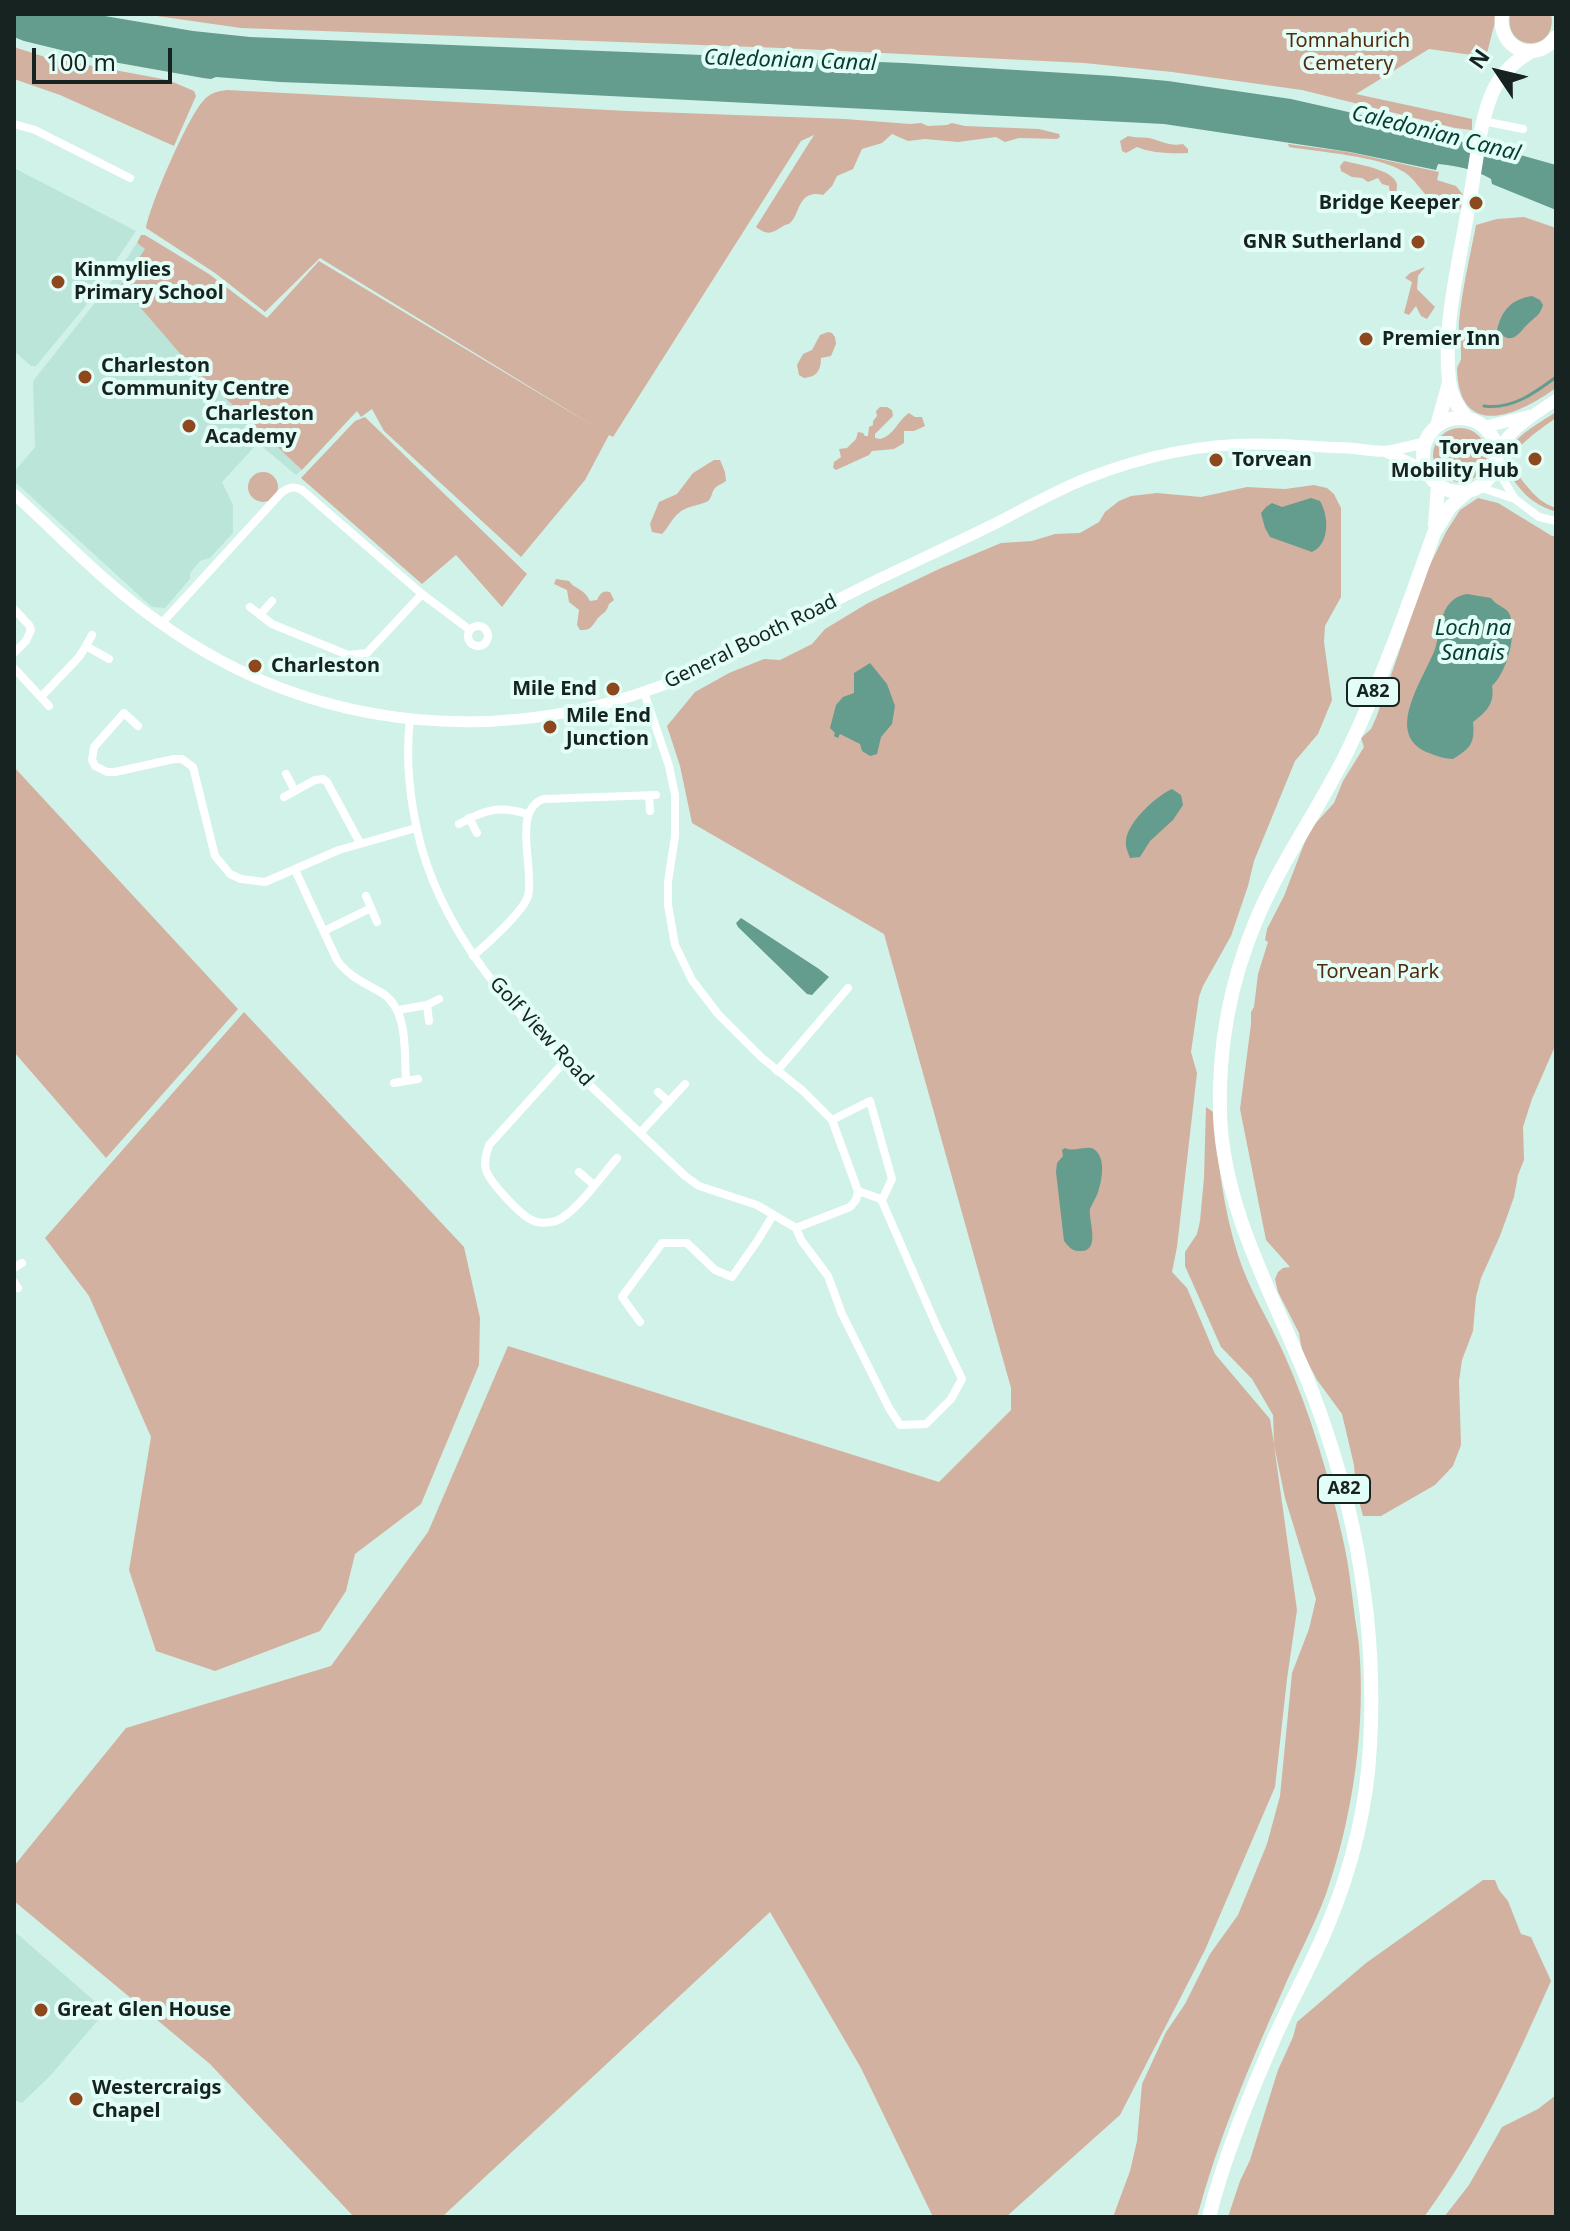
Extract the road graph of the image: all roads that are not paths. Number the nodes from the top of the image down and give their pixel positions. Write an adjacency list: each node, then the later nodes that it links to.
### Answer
1 (1502, 14): 3 (highway)
2 (1556, 37): 4 (highway)
3 (1507, 40): 4 (highway); 5 (highway)
4 (1543, 52): 5 (highway)
5 (1500, 77): 6 (highway)
6 (1483, 121): 8 (street); 10 (highway)
7 (14, 124): 9 (street)
8 (1523, 129)
9 (130, 178)
10 (1449, 382): 13 (highway); 14 (highway)
11 (1556, 400): 12 (main road)
12 (1532, 415): 15 (main road); 18 (main road)
13 (1468, 419): 14 (highway); 15 (highway)
14 (1437, 426): 16 (highway)
15 (1484, 427): 18 (highway)
16 (1425, 443): 17 (street, General Booth Road); 19 (highway)
17 (1385, 451): 19 (street, General Booth Road); 38 (street, General Booth Road)
18 (1496, 458): 21 (highway); 23 (street)
19 (1426, 470): 20 (highway)
20 (1438, 485): 21 (highway); 25 (highway, A82)
21 (1473, 489): 23 (street); 25 (highway, A82)
22 (14, 494): 31 (street, General Booth Road)
23 (1515, 499): 24 (street)
24 (1556, 521)
25 (1434, 533): 84 (highway, A82)
26 (422, 594): 30 (street); 31 (street); 32 (street)
27 (272, 601): 30 (street)
28 (250, 607): 30 (street)
29 (14, 609): 35 (street)
30 (260, 615)
31 (161, 624): 43 (street, General Booth Road)
32 (470, 630)
33 (92, 635): 34 (street)
34 (86, 646): 36 (street); 39 (street)
35 (14, 653)
36 (109, 659)
37 (14, 668): 39 (street)
38 (644, 692): 43 (street, General Booth Road); 67 (street)
39 (41, 697): 41 (street)
40 (131, 705): 42 (street)
41 (49, 706)
42 (124, 713): 44 (street); 55 (street)
43 (410, 719): 52 (street, Golf View Road)
44 (138, 726)
45 (286, 774): 46 (street)
46 (295, 791): 47 (street); 54 (street)
47 (284, 797)
48 (650, 811): 49 (street)
49 (527, 814): 50 (street); 60 (street)
50 (469, 818): 51 (street); 53 (street)
51 (459, 824)
52 (416, 828): 54 (street); 60 (street, Golf View Road)
53 (477, 833)
54 (360, 843): 55 (street)
55 (295, 870): 59 (street)
56 (366, 896): 57 (street)
57 (371, 908): 58 (street); 59 (street)
58 (377, 922)
59 (324, 931): 64 (street)
60 (473, 956): 66 (street, Golf View Road)
61 (848, 988): 67 (street)
62 (439, 999): 63 (street)
63 (427, 1005): 64 (street); 65 (street)
64 (398, 1010): 69 (street)
65 (429, 1021)
66 (565, 1061): 75 (street, Golf View Road); 78 (street)
67 (777, 1071): 74 (street)
68 (418, 1079): 69 (street)
69 (406, 1081): 70 (street)
70 (394, 1083)
71 (685, 1084): 73 (street)
72 (658, 1092): 73 (street)
73 (669, 1102): 75 (street)
74 (832, 1120): 79 (street); 80 (street)
75 (640, 1133): 81 (street, Golf View Road)
76 (617, 1158): 78 (street)
77 (579, 1172): 78 (street)
78 (594, 1185)
79 (858, 1191): 80 (street); 82 (street)
80 (882, 1200): 82 (street)
81 (773, 1215): 82 (street, Golf View Road); 83 (street)
82 (796, 1228)
83 (640, 1322)
84 (1209, 2217)

